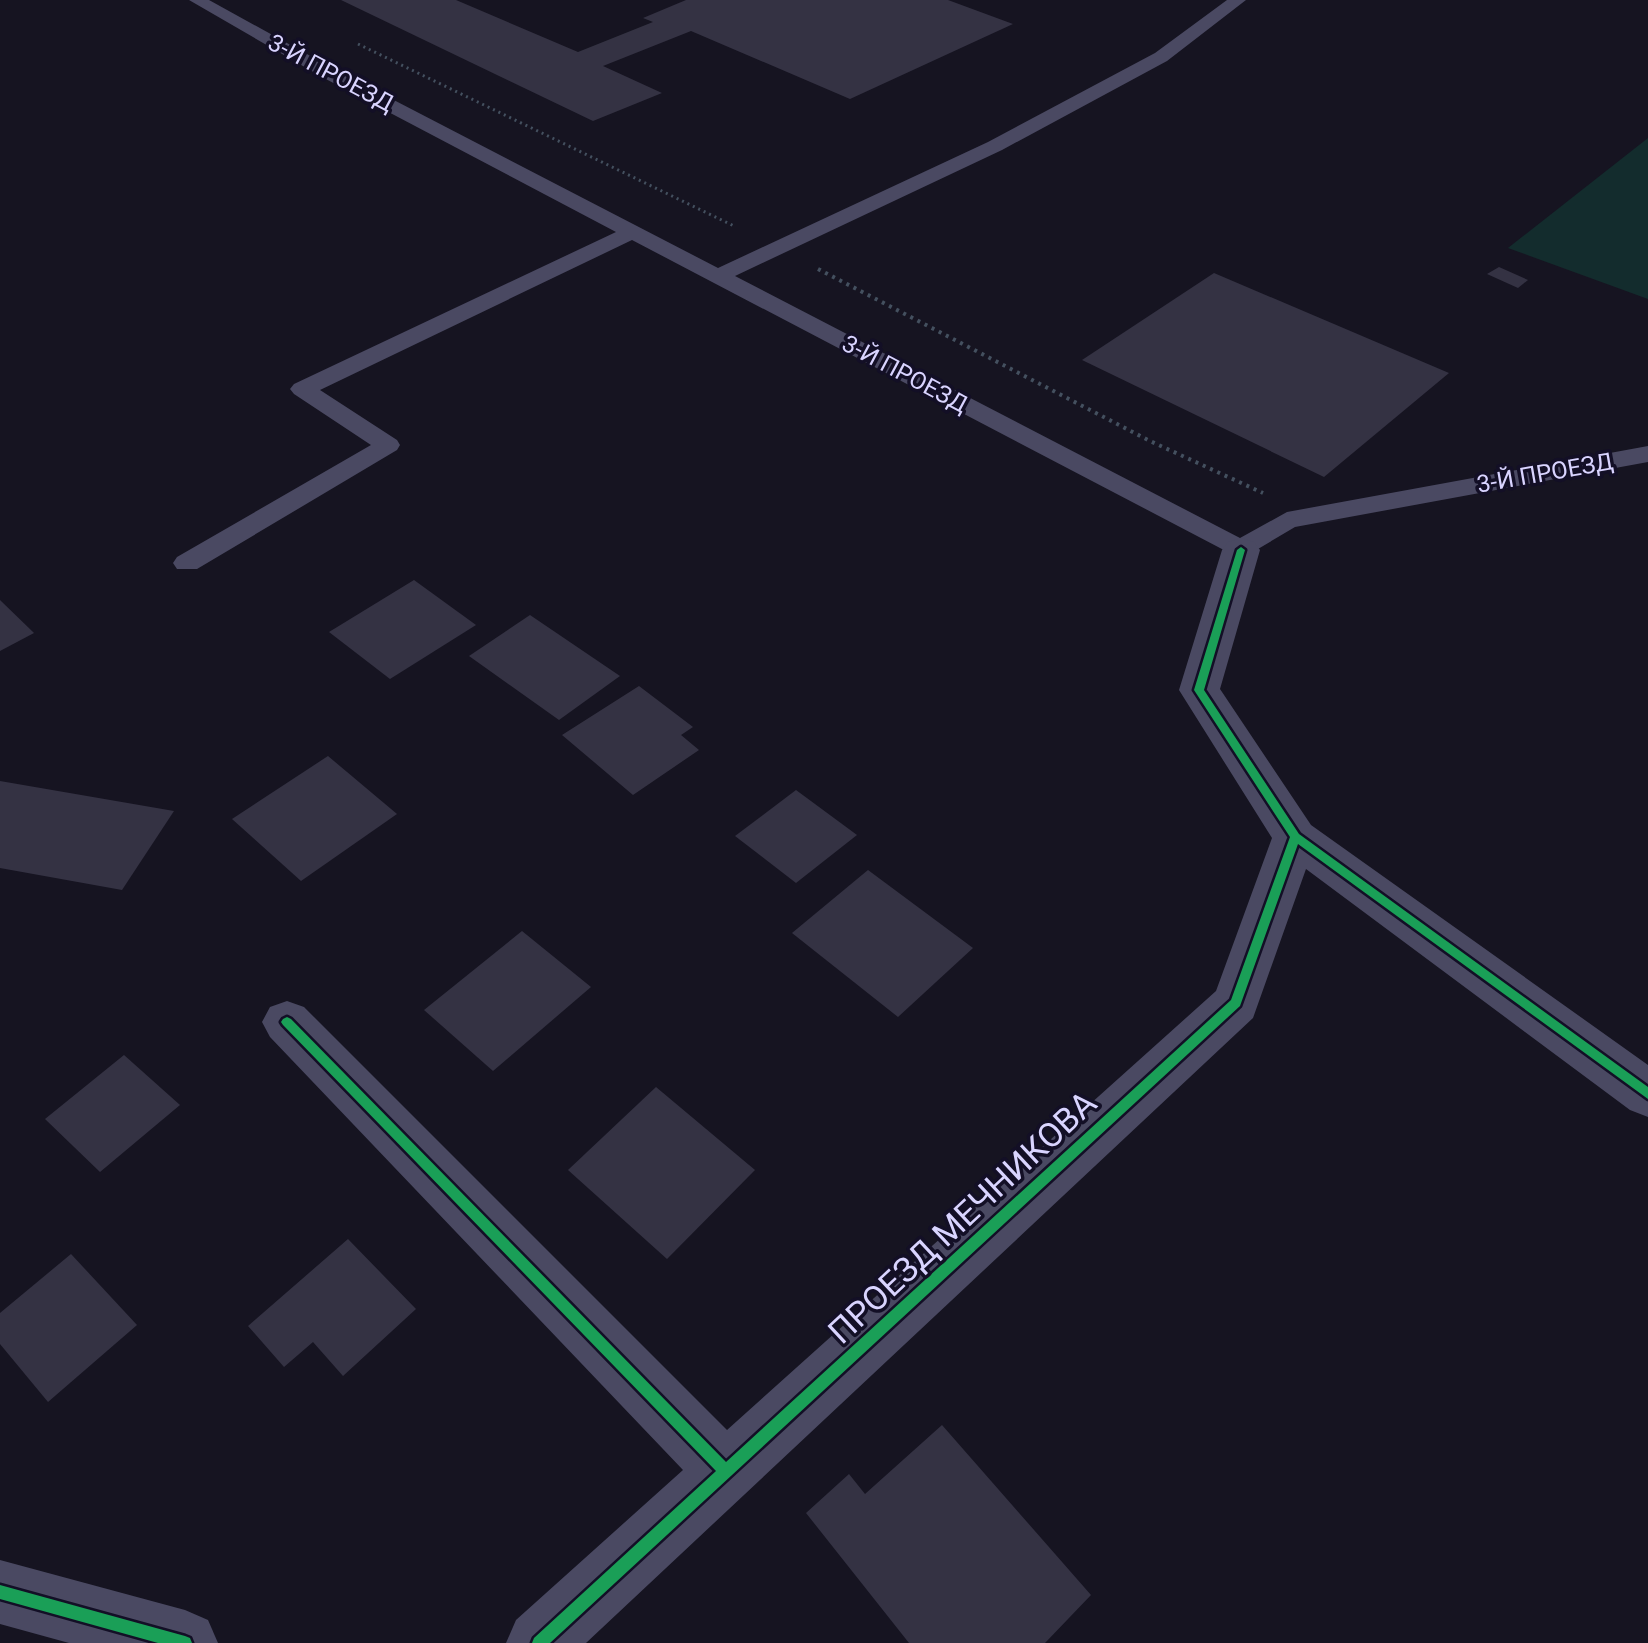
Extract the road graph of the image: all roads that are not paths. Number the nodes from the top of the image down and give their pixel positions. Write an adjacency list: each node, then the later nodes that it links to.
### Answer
1 (197, 0): 3 (lane, 3-Й ПРОЕЗД)
2 (1238, 0): 4 (lane)
3 (633, 232): 4 (lane, 3-Й ПРОЕЗД); 7 (lane)
4 (718, 276): 6 (lane, 3-Й ПРОЕЗД)
5 (1648, 454): 6 (lane, 3-Й ПРОЕЗД)
6 (1241, 550): 8 (street)
7 (187, 563)
8 (1295, 837): 10 (street); 11 (street, ПРОЕЗД МЕЧНИКОВА)
9 (287, 1022): 11 (street)
10 (1648, 1094)
11 (726, 1472): 14 (street, ПРОЕЗД МЕЧНИКОВА)
12 (0, 1592): 13 (street)
13 (185, 1643)
14 (539, 1643)

